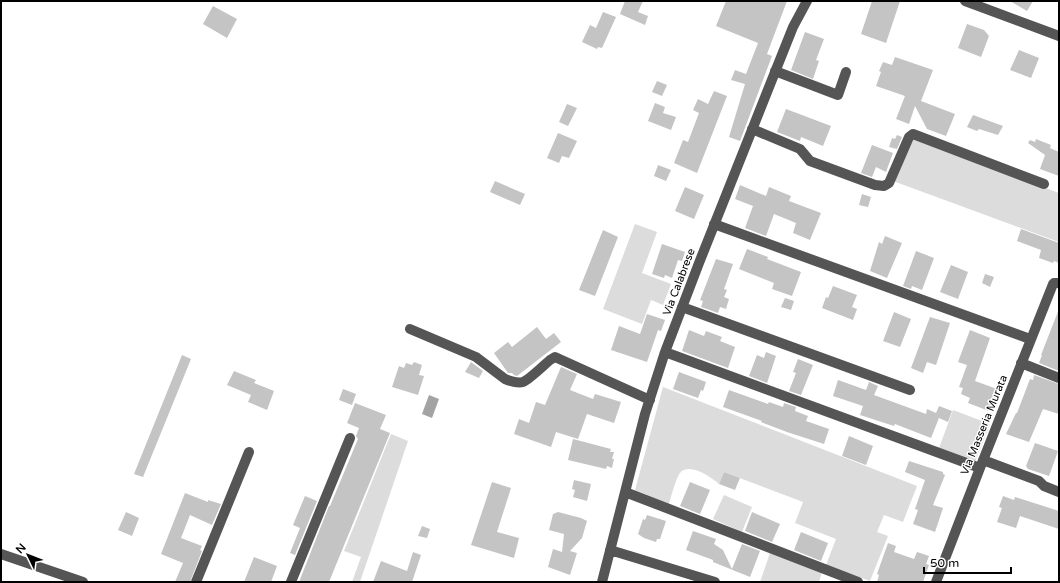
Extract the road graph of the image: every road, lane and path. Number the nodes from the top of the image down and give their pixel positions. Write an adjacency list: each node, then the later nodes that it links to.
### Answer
1 (807, 1): 4 (street, Via Calabrese)
2 (965, 1): 3 (street)
3 (1059, 36)
4 (775, 71): 5 (street); 6 (street, Via Calabrese)
5 (846, 72)
6 (752, 129): 7 (street); 8 (street, Via Calabrese)
7 (1044, 184)
8 (714, 224): 10 (street, Via Calabrese); 12 (street)
9 (1059, 283): 12 (street, Via Masseria Murata)
10 (682, 307): 13 (street, Via Calabrese); 16 (street)
11 (410, 329): 17 (street)
12 (1030, 339): 14 (street, Via Masseria Murata)
13 (666, 352): 17 (street, Via Calabrese); 20 (street)
14 (1021, 363): 15 (street); 20 (street, Via Masseria Murata)
15 (1059, 378)
16 (910, 390)
17 (650, 400): 21 (street, Via Calabrese)
18 (350, 438): 27 (street)
19 (249, 452): 26 (street)
20 (981, 464): 22 (street); 31 (street, Via Masseria Murata)
21 (625, 492): 23 (street, Via Calabrese); 30 (street)
22 (1059, 492)
23 (610, 550): 28 (street, Via Calabrese); 29 (street)
24 (1, 554): 25 (street)
25 (83, 582)
26 (196, 582)
27 (291, 582)
28 (602, 582)
29 (715, 582)
30 (858, 582)
31 (936, 582)

